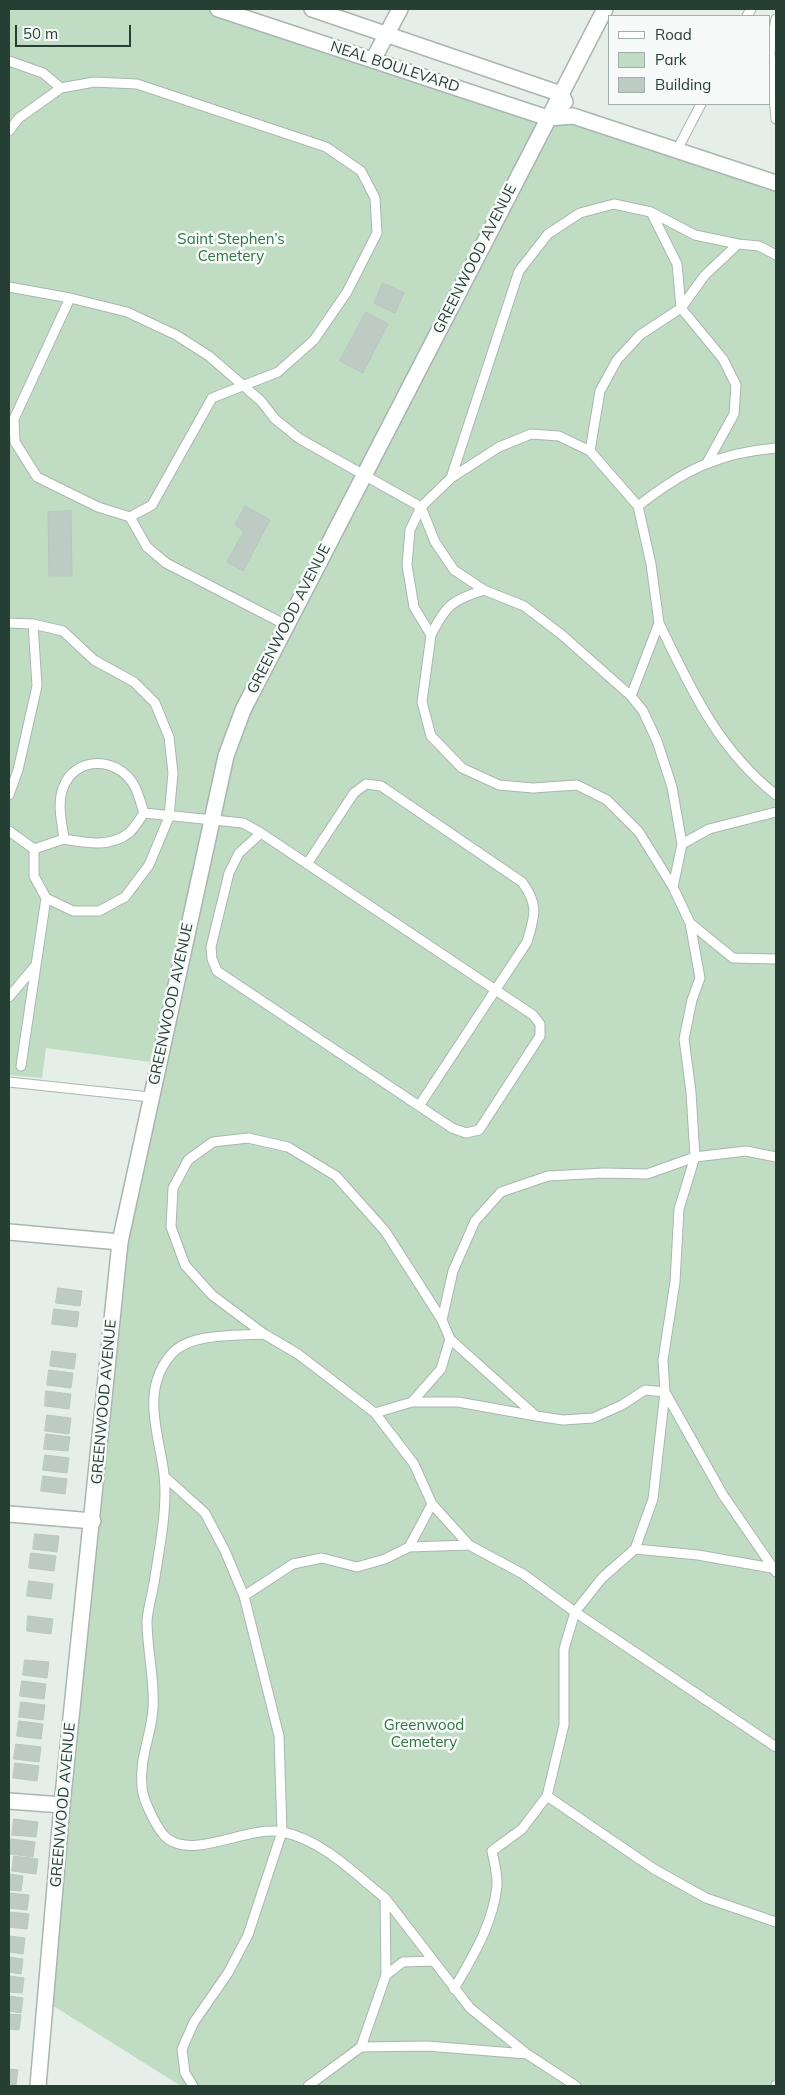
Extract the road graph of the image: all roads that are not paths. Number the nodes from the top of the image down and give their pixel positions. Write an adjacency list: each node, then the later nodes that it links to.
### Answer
1 (218, 9): 7 (street, NEAL BOULEVARD)
2 (312, 9): 6 (street, NEAL BOULEVARD)
3 (400, 9): 6 (street)
4 (605, 9): 10 (street, GREENWOOD AVENUE)
5 (776, 19): 14 (lane)
6 (387, 33): 7 (street); 10 (street, NEAL BOULEVARD)
7 (373, 60): 13 (street, NEAL BOULEVARD)
8 (9, 61): 9 (lane)
9 (61, 88): 15 (lane); 24 (lane)
10 (562, 94): 12 (street); 13 (street, GREENWOOD AVENUE)
11 (700, 105): 16 (lane)
12 (573, 116): 13 (street, NEAL BOULEVARD); 16 (street, NEAL BOULEVARD)
13 (548, 118): 29 (street, GREENWOOD AVENUE)
14 (776, 119)
15 (9, 131)
16 (677, 150): 17 (street, NEAL BOULEVARD)
17 (776, 183)
18 (651, 212): 19 (lane); 23 (lane); 30 (lane)
19 (738, 244): 20 (lane); 23 (lane)
20 (776, 255)
21 (9, 287): 22 (lane)
22 (70, 298): 24 (lane); 25 (lane)
23 (681, 308): 27 (lane); 28 (lane)
24 (243, 386): 29 (lane); 33 (lane)
25 (12, 443): 33 (lane)
26 (776, 448): 28 (lane)
27 (590, 451): 30 (lane); 31 (lane)
28 (708, 461): 31 (lane)
29 (364, 474): 32 (lane); 38 (street, GREENWOOD AVENUE)
30 (451, 478): 32 (lane)
31 (638, 506): 36 (lane)
32 (421, 507): 34 (lane); 39 (lane)
33 (130, 517): 38 (lane)
34 (484, 590): 39 (lane); 40 (lane)
35 (9, 623): 37 (lane)
36 (659, 623): 40 (lane); 42 (lane)
37 (33, 624): 41 (lane); 45 (lane)
38 (286, 625): 46 (street, GREENWOOD AVENUE)
39 (431, 635): 53 (lane)
40 (631, 696): 50 (lane)
41 (9, 795)
42 (776, 795)
43 (776, 812): 50 (lane)
44 (144, 813): 45 (lane); 49 (lane); 49 (lane)
45 (169, 817): 46 (lane); 54 (lane)
46 (212, 820): 48 (lane); 62 (street, GREENWOOD AVENUE)
47 (9, 831): 51 (lane)
48 (261, 833): 52 (lane); 63 (lane)
49 (64, 839): 51 (lane)
50 (682, 844): 53 (lane)
51 (34, 849): 54 (lane)
52 (307, 864): 58 (lane); 58 (lane)
53 (673, 887): 55 (lane)
54 (46, 898): 57 (lane)
55 (690, 923): 56 (lane); 64 (lane)
56 (776, 960)
57 (36, 964): 59 (lane); 60 (lane)
58 (496, 990): 63 (lane); 63 (lane)
59 (9, 997)
60 (22, 1066)
61 (9, 1082): 62 (lane)
62 (150, 1098): 67 (street, GREENWOOD AVENUE)
63 (419, 1106)
64 (695, 1157): 65 (lane); 68 (lane); 71 (lane)
65 (776, 1157)
66 (9, 1232): 67 (street)
67 (120, 1242): 78 (street, GREENWOOD AVENUE)
68 (442, 1320): 69 (lane); 70 (lane)
69 (264, 1334): 73 (lane); 75 (lane)
70 (450, 1339): 72 (lane); 74 (lane)
71 (665, 1392): 74 (lane); 81 (lane); 82 (lane)
72 (412, 1402): 73 (lane); 74 (lane)
73 (375, 1413): 76 (lane)
74 (536, 1416)
75 (164, 1476): 83 (lane); 89 (lane)
76 (432, 1504): 79 (lane); 80 (lane)
77 (9, 1514): 78 (street)
78 (93, 1521): 88 (street, GREENWOOD AVENUE)
79 (470, 1544): 80 (lane); 84 (lane)
80 (409, 1547): 83 (lane)
81 (635, 1549): 82 (lane); 84 (lane)
82 (774, 1570)
83 (244, 1596): 89 (lane)
84 (575, 1612): 85 (lane); 86 (lane)
85 (776, 1747)
86 (547, 1796): 91 (lane); 94 (lane)
87 (9, 1801): 88 (street)
88 (62, 1805): 97 (street, GREENWOOD AVENUE)
89 (282, 1832): 90 (lane); 98 (lane)
90 (385, 1898): 92 (lane); 93 (lane)
91 (776, 1922)
92 (432, 1961): 93 (lane); 94 (lane)
93 (386, 1976): 95 (lane)
94 (454, 1988): 96 (lane)
95 (361, 2047): 96 (lane); 99 (lane)
96 (527, 2054): 100 (lane)
97 (38, 2086)
98 (193, 2086)
99 (308, 2086)
100 (576, 2086)

